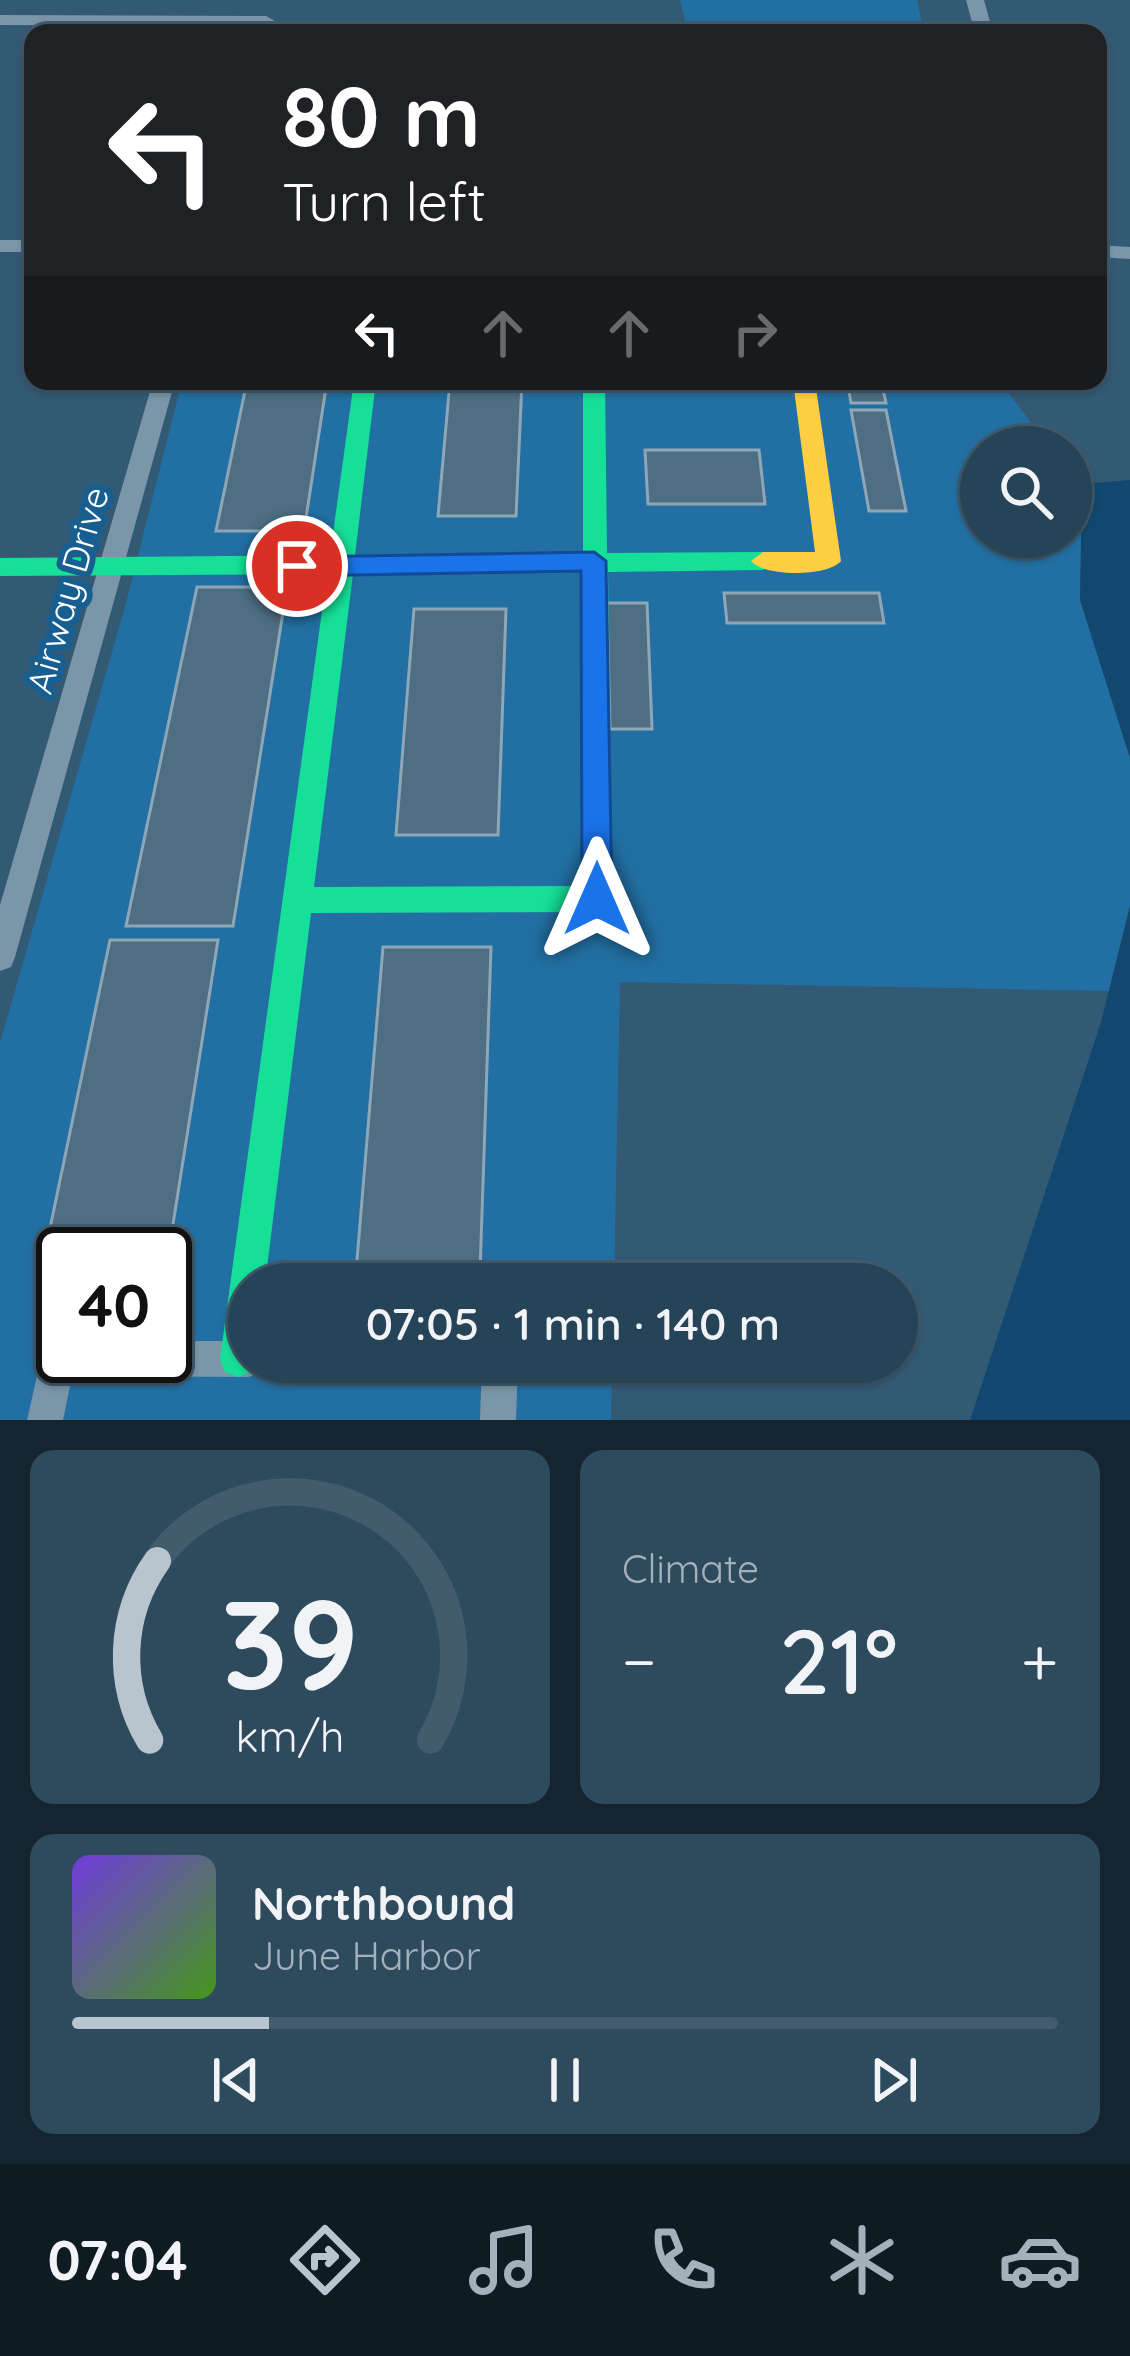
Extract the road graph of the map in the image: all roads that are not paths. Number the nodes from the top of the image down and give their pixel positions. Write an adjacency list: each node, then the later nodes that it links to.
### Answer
1 (0, 20): 2 (street)
2 (151, 24)
3 (161, 390): 10 (street, Airway Drive)
4 (364, 390): 8 (street)
5 (594, 390): 7 (street)
6 (805, 390): 7 (street)
7 (594, 561): 8 (street); 11 (street)
8 (344, 566): 10 (street); 11 (street)
9 (0, 567): 10 (street)
10 (111, 567): 12 (street, Airway Drive)
11 (302, 900): 13 (street)
12 (0, 957)
13 (256, 1263)
14 (228, 1359): 16 (street)
15 (499, 1383): 17 (street)
16 (45, 1420)
17 (498, 1420)

